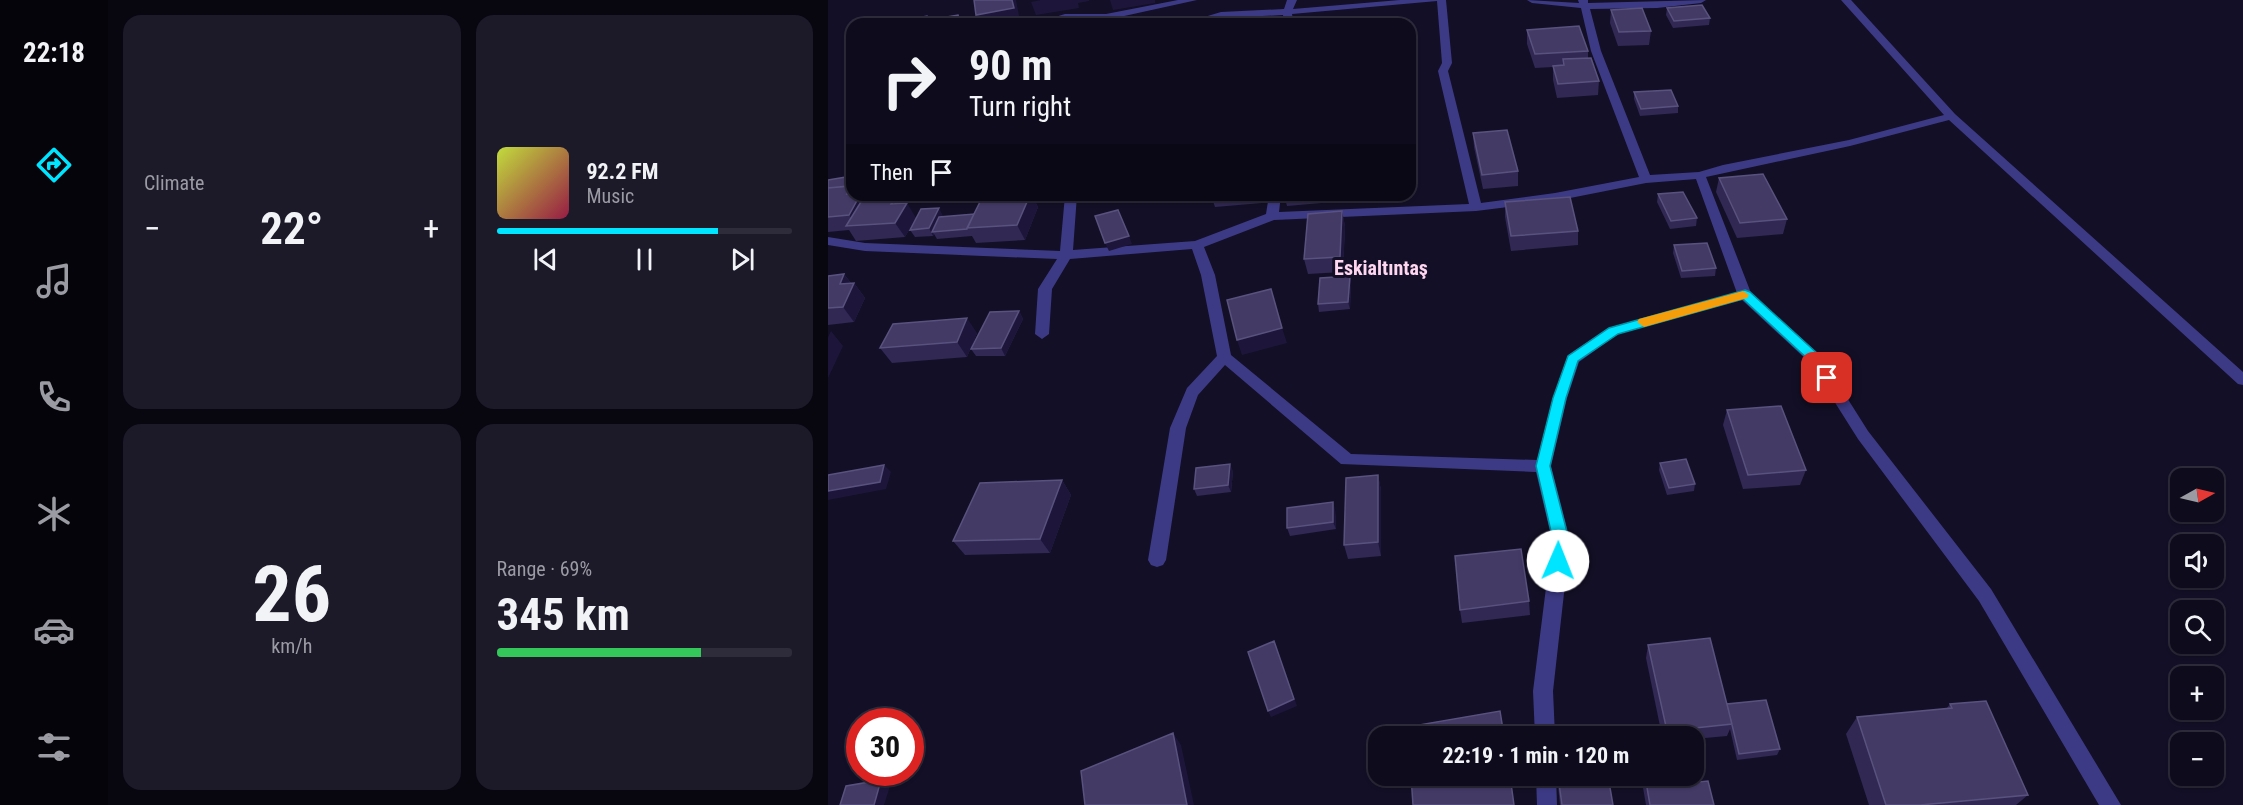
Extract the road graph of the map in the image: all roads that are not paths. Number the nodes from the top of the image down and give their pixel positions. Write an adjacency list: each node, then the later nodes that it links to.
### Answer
1 (1192, 0): 10 (street)
2 (1293, 0): 9 (street)
3 (1433, 0): 9 (street)
4 (1441, 0): 18 (street)
5 (1532, 0): 8 (street)
6 (1701, 0): 8 (street)
7 (1846, 0): 13 (street)
8 (1583, 3): 15 (street)
9 (1287, 12): 11 (street); 12 (street)
10 (1061, 18)
11 (1209, 18)
12 (1288, 18)
13 (1951, 116): 14 (street); 26 (street)
14 (1700, 176): 15 (street); 23 (street)
15 (1646, 179): 18 (street)
16 (1070, 201): 22 (street)
17 (1274, 201): 19 (street)
18 (1476, 207): 19 (street)
19 (1272, 216): 21 (street)
20 (828, 241): 22 (street)
21 (1197, 244): 22 (street); 25 (street)
22 (1066, 255): 24 (street)
23 (1745, 294): 27 (street); 32 (street)
24 (1042, 334)
25 (1224, 357): 27 (street); 28 (street)
26 (2243, 380)
27 (1543, 466): 29 (street)
28 (1157, 560)
29 (1545, 726)
30 (1546, 786): 31 (street)
31 (1547, 805)
32 (2111, 805)

